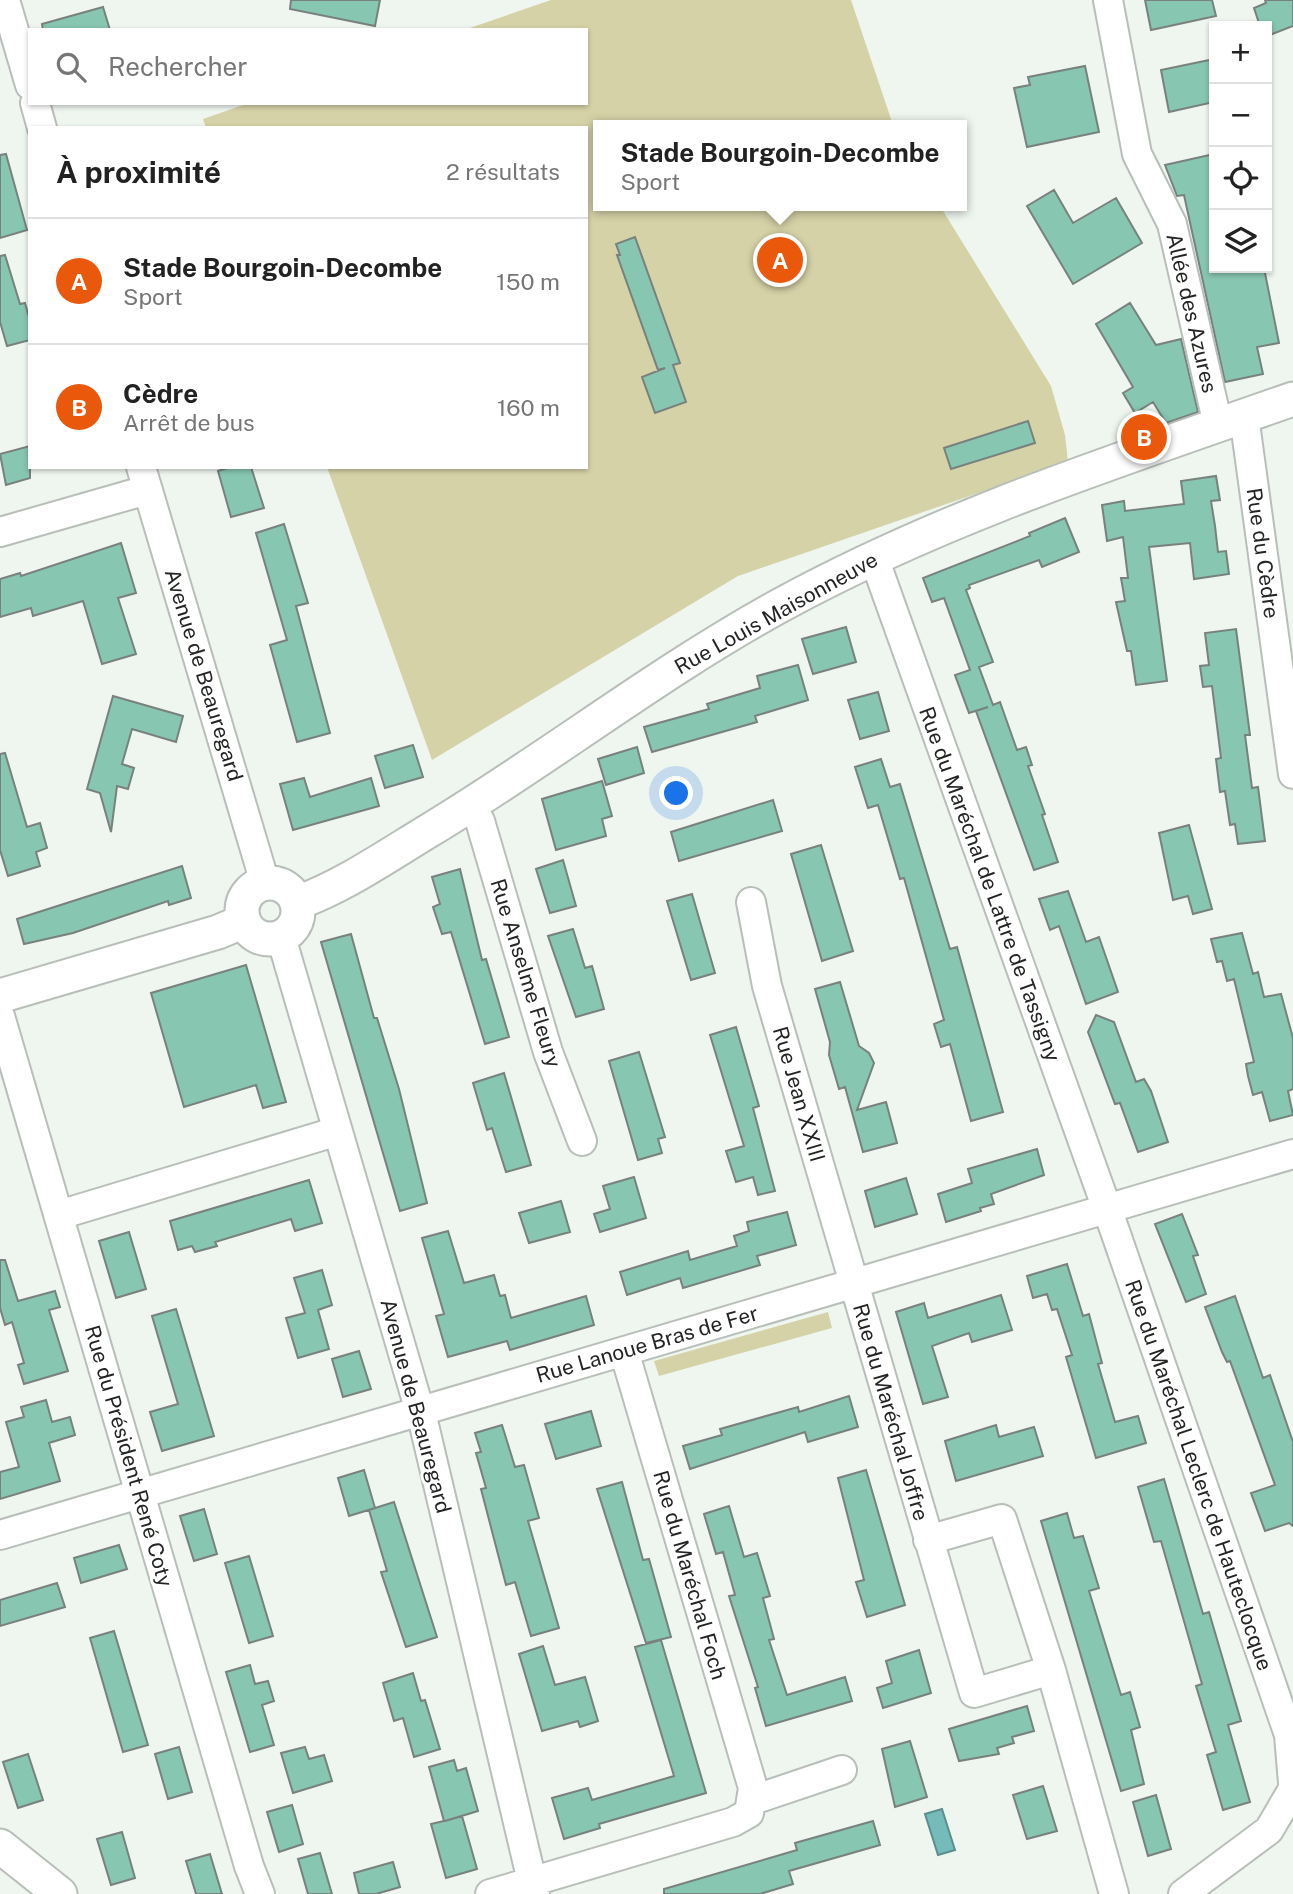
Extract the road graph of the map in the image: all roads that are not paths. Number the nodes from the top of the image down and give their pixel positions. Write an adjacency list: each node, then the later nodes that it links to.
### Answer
1 (5, 0): 3 (street)
2 (1108, 0): 7 (street, Allée des Azures)
3 (28, 79)
4 (36, 105): 5 (street)
5 (41, 126)
6 (1293, 399): 7 (street, Rue Louis Maisonneuve)
7 (1231, 421): 10 (street, Rue Louis Maisonneuve); 11 (street, Rue du Cèdre)
8 (144, 479): 9 (street); 13 (street, Avenue de Beauregard)
9 (0, 532)
10 (874, 558): 12 (street, Rue Louis Maisonneuve); 23 (street, Rue du Maréchal de Lattre de Tassigny)
11 (1293, 774)
12 (470, 806): 15 (street, Rue Louis Maisonneuve); 21 (street, Rue Anselme Fleury)
13 (265, 884): 15 (street); 16 (street)
14 (751, 902): 25 (street, Rue Jean XXIII)
15 (297, 903): 17 (street)
16 (244, 921): 17 (street); 18 (street)
17 (281, 937): 20 (street, Avenue de Beauregard)
18 (0, 996)
19 (0, 1016): 24 (street, Rue du Président René Coty)
20 (338, 1131): 24 (street); 27 (street, Avenue de Beauregard)
21 (582, 1141)
22 (1293, 1154): 23 (street, Rue Lanoue Bras de Fer)
23 (1106, 1209): 25 (street, Rue Lanoue Bras de Fer); 33 (street, Rue du Maréchal Leclerc de Hauteclocque)
24 (59, 1215): 28 (street, Rue du Président René Coty)
25 (854, 1284): 26 (street, Rue Lanoue Bras de Fer); 30 (street, Rue du Maréchal Joffre)
26 (624, 1351): 27 (street, Rue Lanoue Bras de Fer); 35 (street, Rue du Maréchal Foch)
27 (419, 1410): 28 (street, Rue Lanoue Bras de Fer); 37 (street, Avenue de Beauregard)
28 (140, 1494): 29 (street, Rue Lanoue Bras de Fer); 39 (street, Rue du Président René Coty)
29 (0, 1535)
30 (928, 1540): 31 (street, Rue du Maréchal Joffre); 31 (street, Rue du Maréchal Joffre)
31 (1051, 1670): 41 (street, Rue du Maréchal Joffre)
32 (842, 1770): 35 (street)
33 (1293, 1783)
34 (1293, 1789): 42 (street)
35 (753, 1800): 37 (street)
36 (2, 1851): 38 (street)
37 (534, 1887): 40 (street)
38 (60, 1894)
39 (260, 1894)
40 (490, 1894)
41 (1114, 1894)
42 (1183, 1894)

